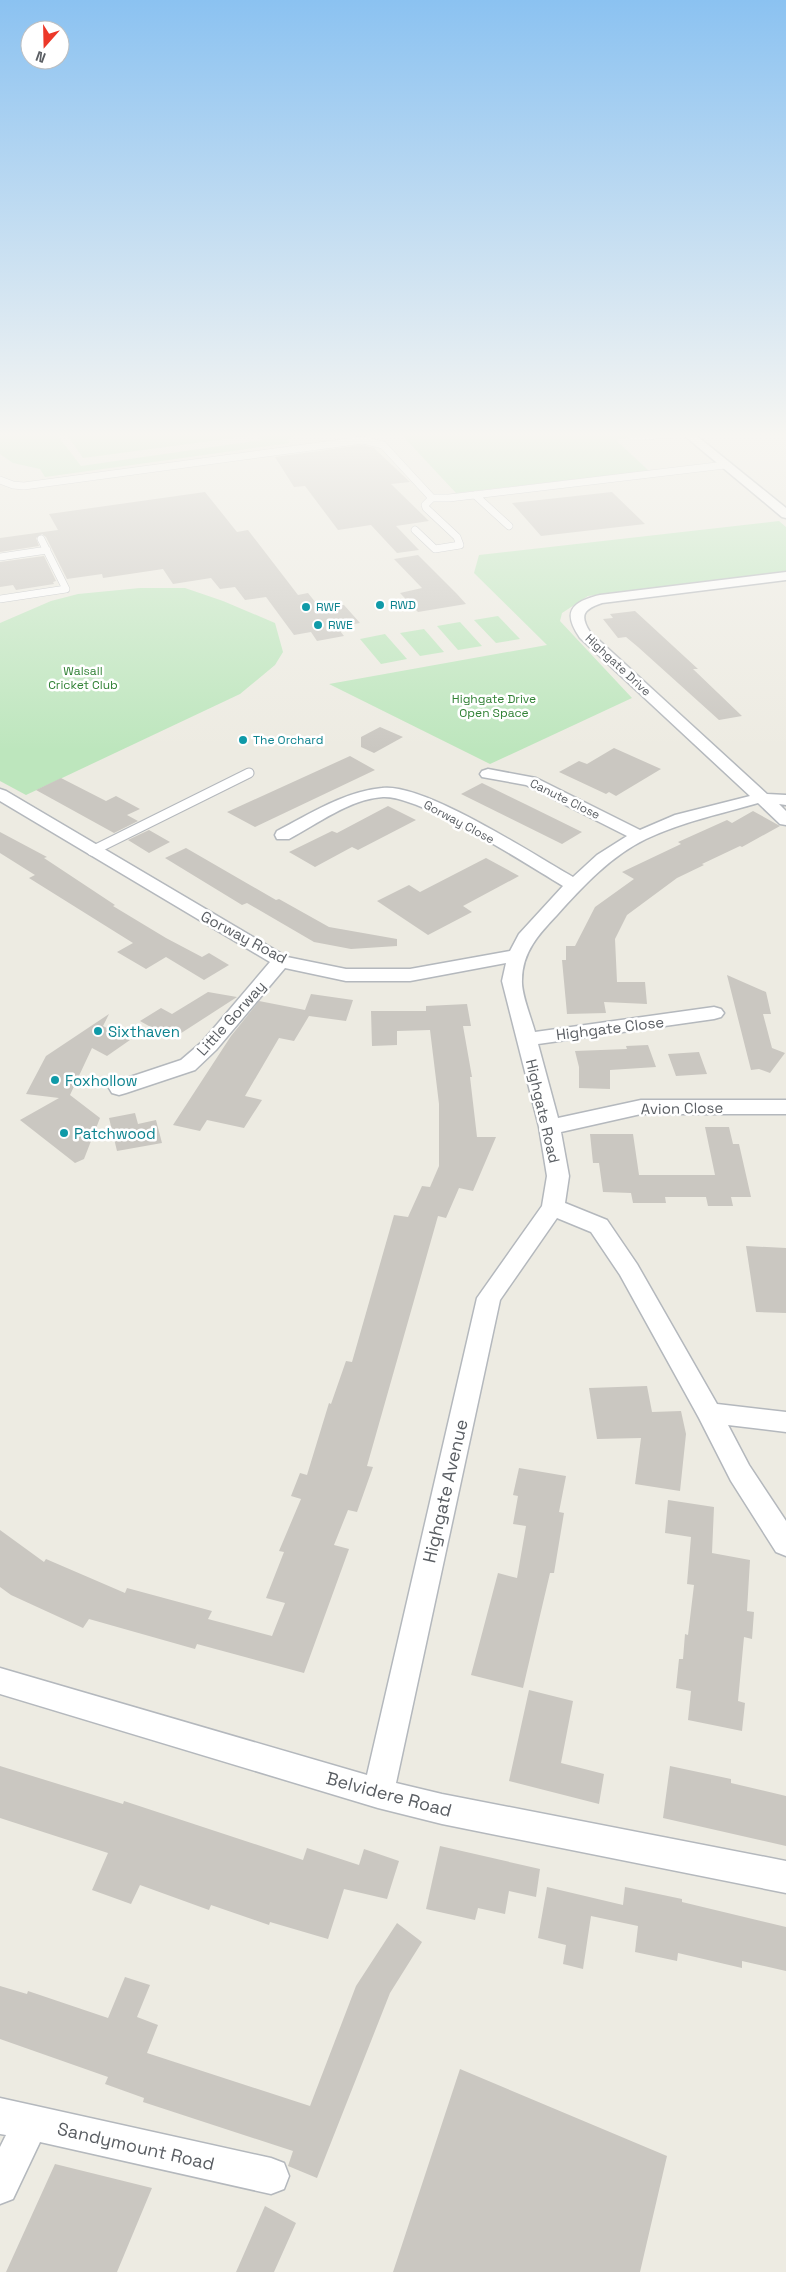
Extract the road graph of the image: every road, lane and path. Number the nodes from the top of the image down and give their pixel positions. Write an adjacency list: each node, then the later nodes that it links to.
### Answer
1 (423, 538): 2 (lane)
2 (457, 538)
3 (41, 539): 4 (lane)
4 (47, 550): 5 (lane); 7 (lane)
5 (0, 557)
6 (786, 576): 10 (street, Highgate Drive)
7 (0, 599)
8 (250, 773): 16 (lane)
9 (488, 774): 15 (street, Canute Close)
10 (760, 798): 12 (street, Highgate Road); 13 (street); 15 (street, Highgate Road)
11 (3, 800): 16 (street, Gorway Road)
12 (786, 800)
13 (786, 820)
14 (283, 834): 17 (street, Gorway Close)
15 (639, 836): 17 (street, Highgate Road)
16 (92, 851): 19 (street, Gorway Road)
17 (574, 885): 18 (street, Highgate Road)
18 (517, 955): 19 (street, Gorway Road); 23 (street, Highgate Road)
19 (281, 961): 24 (street, Little Gorway)
20 (714, 1013): 21 (street, Highgate Close)
21 (694, 1017): 22 (street); 23 (street, Highgate Close)
22 (704, 1034)
23 (526, 1039): 26 (street, Highgate Road)
24 (119, 1088)
25 (786, 1107): 26 (street, Avion Close)
26 (550, 1127): 27 (street, Highgate Road)
27 (554, 1207): 28 (street); 32 (street, Highgate Avenue)
28 (710, 1413): 29 (street); 30 (street)
29 (786, 1422)
30 (786, 1544)
31 (0, 1681): 32 (street, Belvidere Road)
32 (378, 1793): 33 (street, Belvidere Road)
33 (786, 1877)
34 (15, 2119): 35 (street, Sandymount Road); 36 (street)
35 (272, 2176)
36 (0, 2186)

